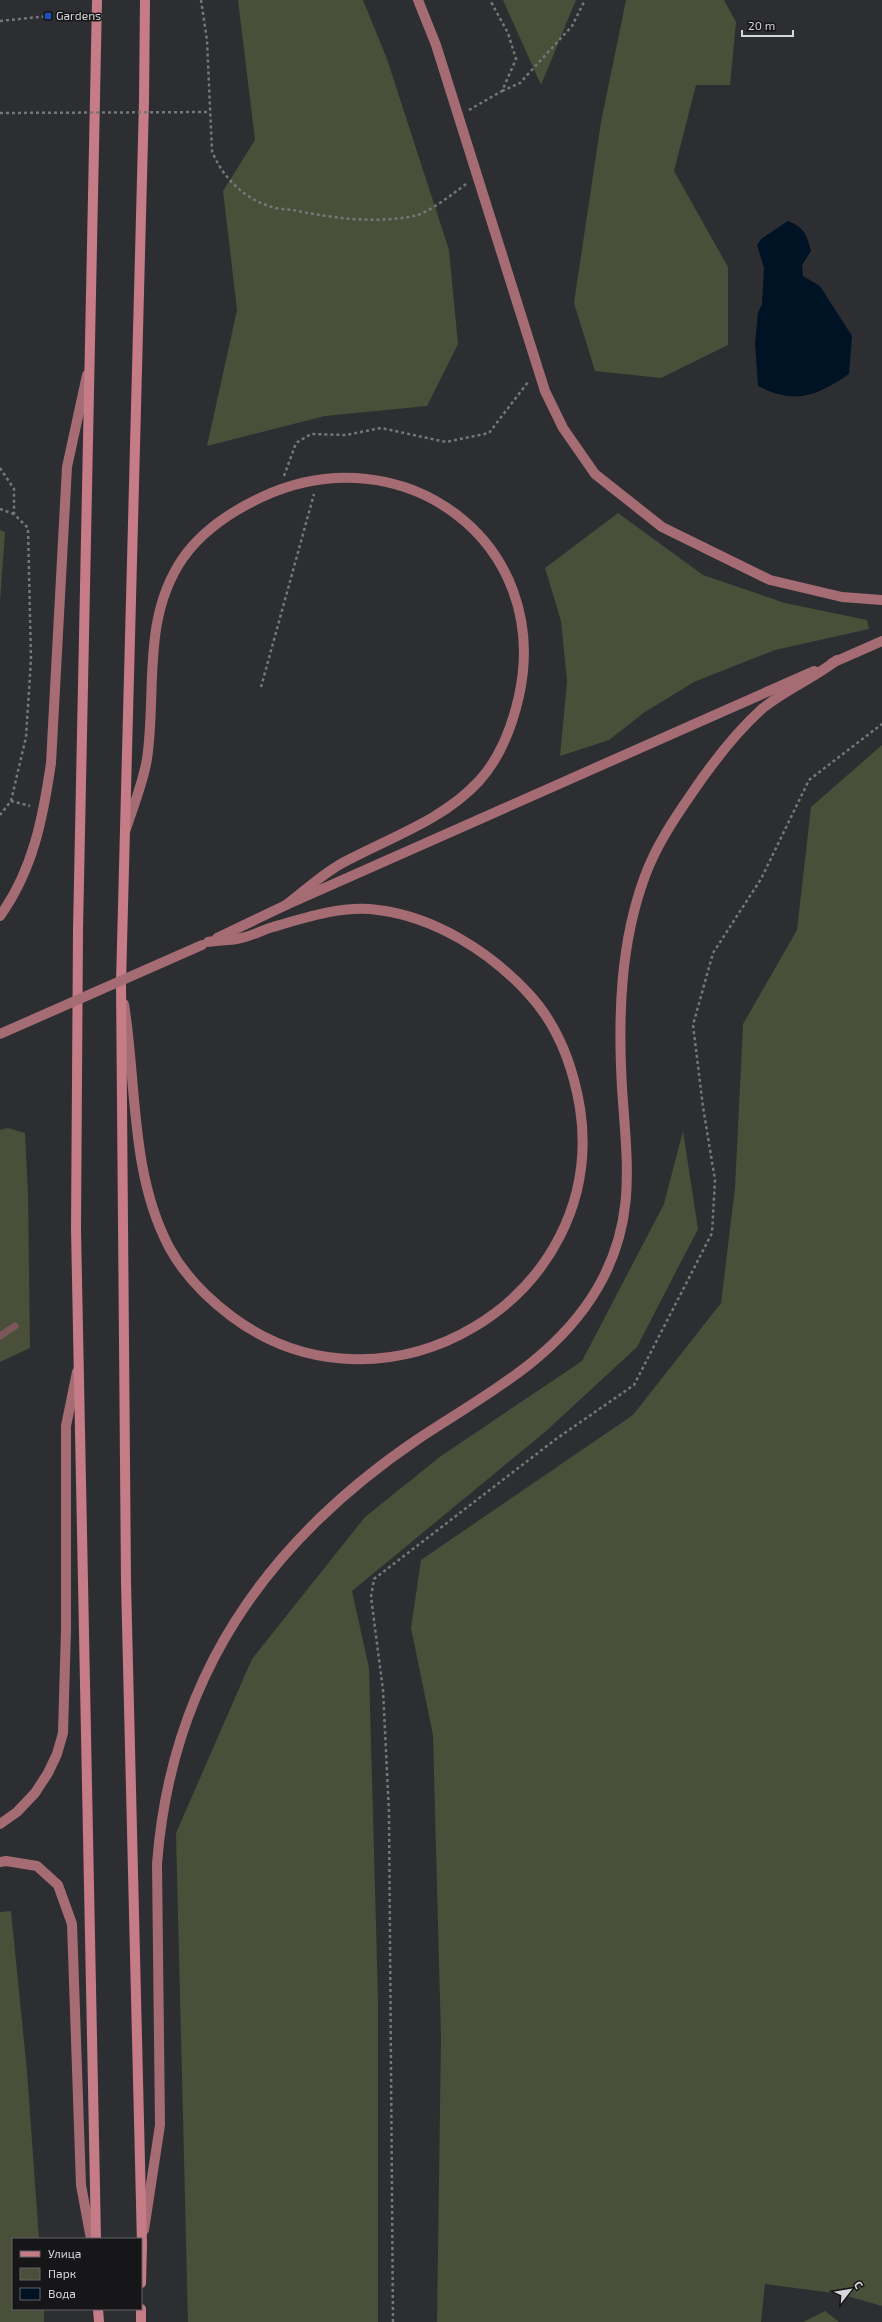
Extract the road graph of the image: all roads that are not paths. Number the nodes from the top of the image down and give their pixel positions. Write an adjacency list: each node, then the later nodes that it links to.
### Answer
1 (96, 0): 4 (main road)
2 (144, 0): 8 (main road)
3 (418, 0): 5 (main road)
4 (91, 357): 10 (main road); 16 (main road)
5 (882, 600)
6 (882, 641): 7 (main road)
7 (838, 660): 9 (main road); 22 (main road)
8 (125, 835): 9 (main road); 12 (main road)
9 (286, 905): 11 (main road)
10 (0, 916)
11 (205, 943): 12 (main road); 13 (main road, bridge)
12 (121, 983): 21 (main road)
13 (0, 1034)
14 (15, 1326): 15 (lane)
15 (0, 1336)
16 (80, 1356): 17 (main road); 20 (main road)
17 (0, 1824)
18 (0, 1862): 19 (main road)
19 (91, 2238)
20 (96, 2238)
21 (142, 2238)
22 (142, 2246)
23 (98, 2310): 25 (main road)
24 (141, 2310): 26 (main road)
25 (99, 2322)
26 (141, 2322)

